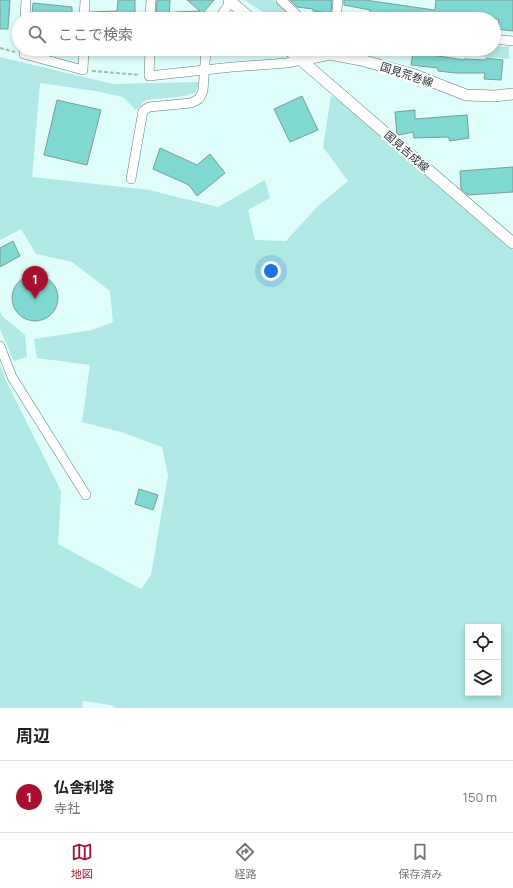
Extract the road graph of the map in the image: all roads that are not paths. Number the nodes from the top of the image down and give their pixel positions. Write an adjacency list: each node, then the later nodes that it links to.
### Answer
1 (26, 0): 7 (street)
2 (85, 0): 8 (street)
3 (151, 0): 9 (street)
4 (280, 0): 12 (street)
5 (338, 0): 13 (street)
6 (230, 1): 10 (street); 11 (street)
7 (26, 12)
8 (84, 12)
9 (150, 12)
10 (223, 12)
11 (243, 12)
12 (294, 12)
13 (337, 12)
14 (501, 40): 15 (street)
15 (513, 41)
16 (37, 56): 17 (street)
17 (84, 56)
18 (150, 56): 24 (street)
19 (205, 56): 24 (street)
20 (296, 56): 23 (street, 国見吉成線)
21 (320, 56): 23 (street, 国見荒巻線)
22 (340, 56): 25 (street, 国見荒巻線)
23 (301, 60): 24 (street); 27 (street, 国見吉成線)
24 (204, 70): 26 (street)
25 (513, 94)
26 (131, 179)
27 (513, 243)
28 (0, 346): 29 (street)
29 (86, 495)

